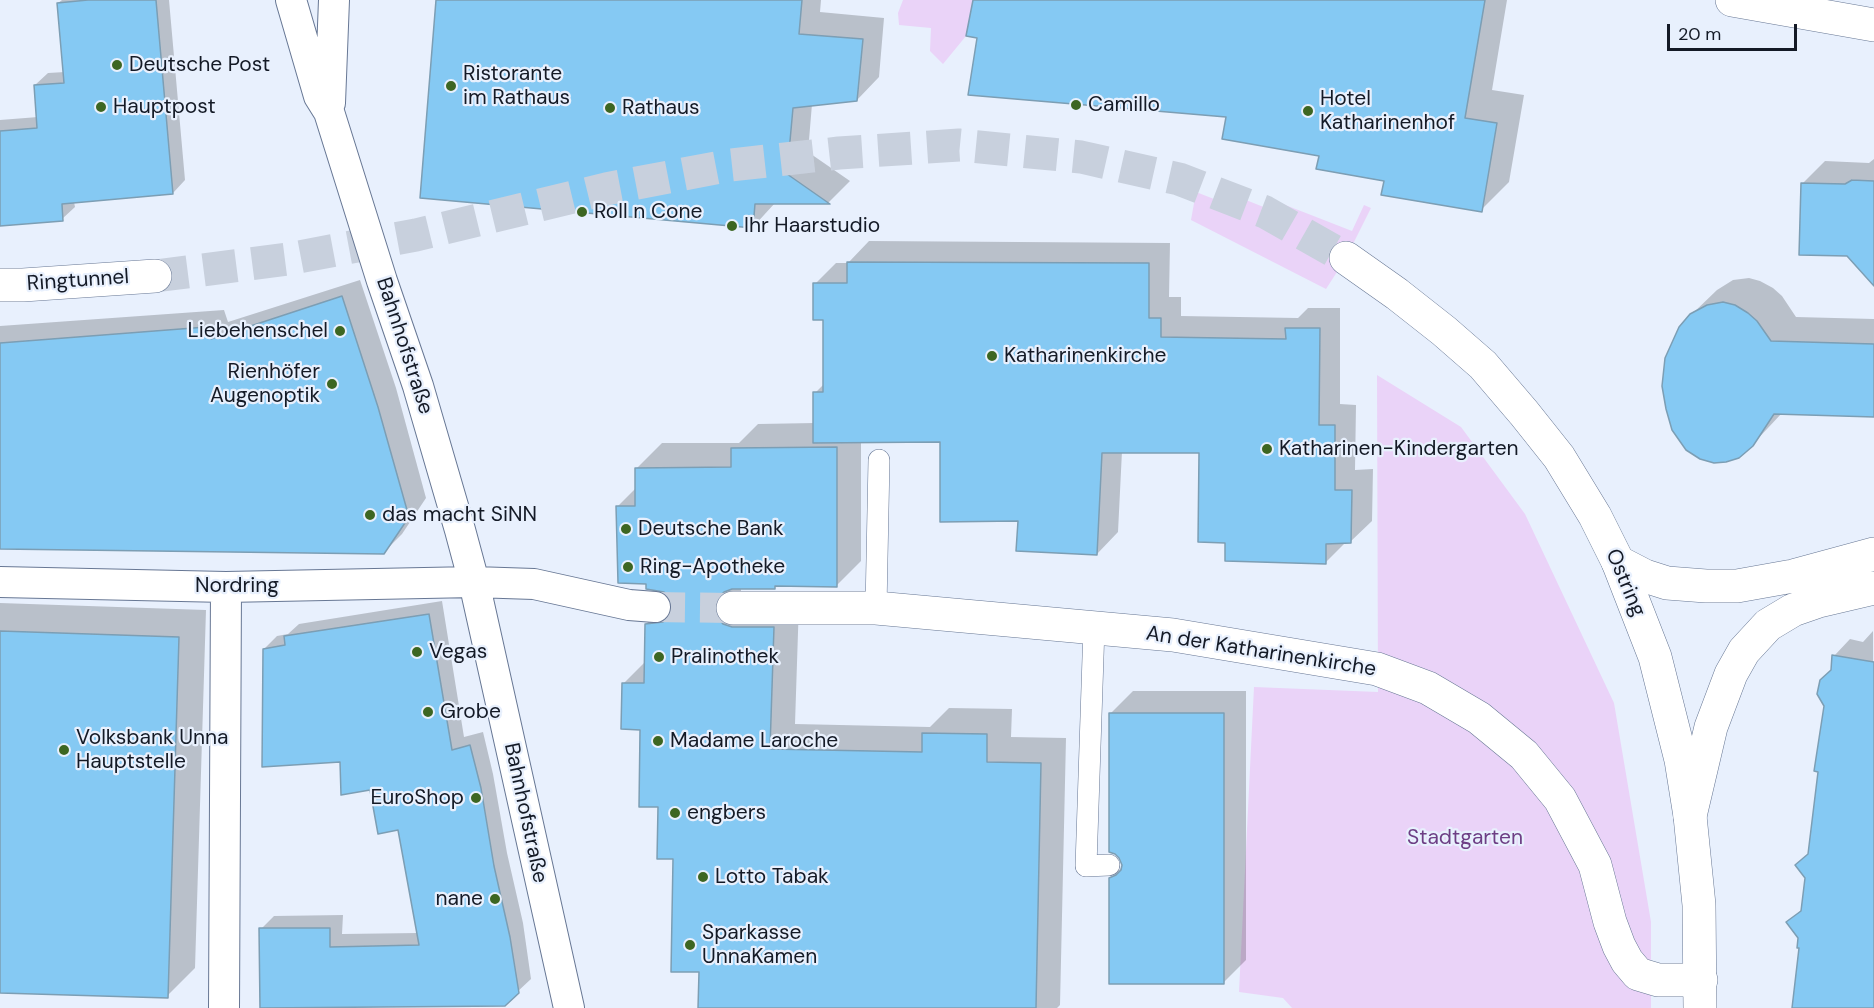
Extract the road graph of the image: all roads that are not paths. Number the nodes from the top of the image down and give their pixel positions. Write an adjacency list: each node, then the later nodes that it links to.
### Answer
1 (291, 0): 5 (street, Bahnhofstraße)
2 (334, 0): 5 (street, Bahnhofstraße)
3 (1732, 0): 4 (street)
4 (1874, 25)
5 (329, 112): 13 (street, Bahnhofstraße)
6 (1346, 258): 11 (street, Ostring)
7 (155, 276): 8 (street, Ringtunnel)
8 (0, 285)
9 (879, 460): 18 (lane)
10 (1874, 554): 11 (street)
11 (1618, 562): 20 (street, Ostring)
12 (0, 582): 14 (street, Nordring)
13 (474, 582): 14 (street, Nordring); 16 (street); 24 (street, Bahnhofstraße)
14 (226, 587): 23 (street)
15 (1874, 588): 20 (street)
16 (655, 607)
17 (733, 608): 18 (street, An der Katharinenkirche)
18 (876, 608): 19 (street, An der Katharinenkirche)
19 (1094, 627): 21 (lane); 22 (street, An der Katharinenkirche)
20 (1690, 816): 22 (street, Ostring)
21 (1109, 865)
22 (1701, 994)
23 (224, 1008)
24 (569, 1008)

